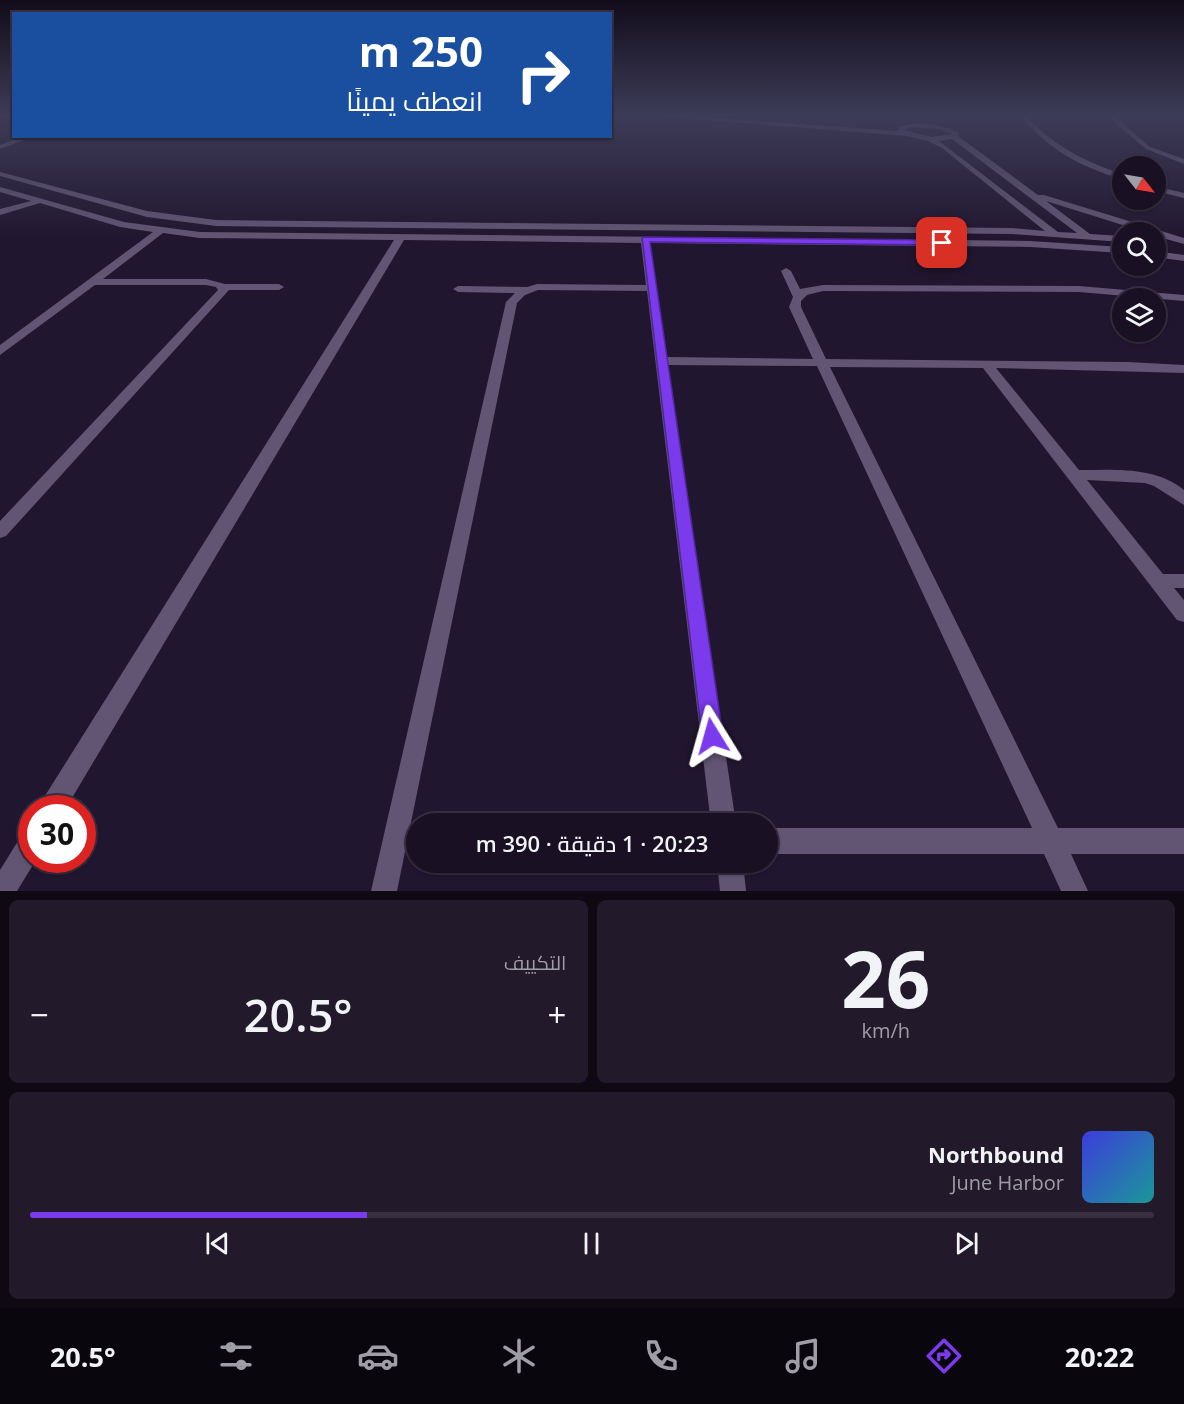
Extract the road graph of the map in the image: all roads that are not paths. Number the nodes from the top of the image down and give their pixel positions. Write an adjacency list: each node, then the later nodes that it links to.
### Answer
1 (955, 156): 16 (street)
2 (979, 156): 9 (street)
3 (1070, 156): 6 (street)
4 (1167, 156): 5 (street)
5 (1184, 162)
6 (1112, 173)
7 (0, 174): 16 (street)
8 (0, 189): 12 (street)
9 (1023, 189): 14 (street); 17 (street)
10 (1166, 191): 11 (street)
11 (1184, 196)
12 (39, 201): 13 (street); 15 (street)
13 (0, 212)
14 (1118, 222)
15 (160, 231): 19 (street); 29 (street)
16 (1054, 233): 17 (street)
17 (1087, 236): 20 (street)
18 (1166, 236): 22 (street)
19 (401, 237): 21 (street); 48 (street)
20 (1112, 238)
21 (645, 239): 25 (street); 32 (street)
22 (1184, 241)
23 (1166, 245): 24 (street)
24 (1184, 247)
25 (1112, 249)
26 (1166, 256): 27 (street)
27 (1184, 258)
28 (786, 271): 35 (street)
29 (93, 282): 30 (street); 37 (street)
30 (223, 287): 31 (street); 44 (street)
31 (279, 287)
32 (651, 288): 34 (street); 38 (street)
33 (458, 289): 34 (street)
34 (528, 290): 56 (street)
35 (798, 296): 36 (street); 39 (street)
36 (1184, 298)
37 (0, 351)
38 (662, 361): 39 (street); 49 (street)
39 (821, 362): 40 (street); 51 (street)
40 (986, 364): 41 (street); 42 (street)
41 (1184, 369)
42 (1074, 475): 43 (street); 45 (street)
43 (1184, 499)
44 (0, 532)
45 (1158, 581): 46 (street); 47 (street)
46 (1184, 581)
47 (1184, 614)
48 (60, 795)
49 (723, 813)
50 (778, 841): 51 (street)
51 (1051, 841): 52 (street); 58 (street)
52 (1184, 841)
53 (18, 865): 55 (street)
54 (732, 873): 57 (street)
55 (2, 891)
56 (384, 891)
57 (734, 891)
58 (1075, 891)

